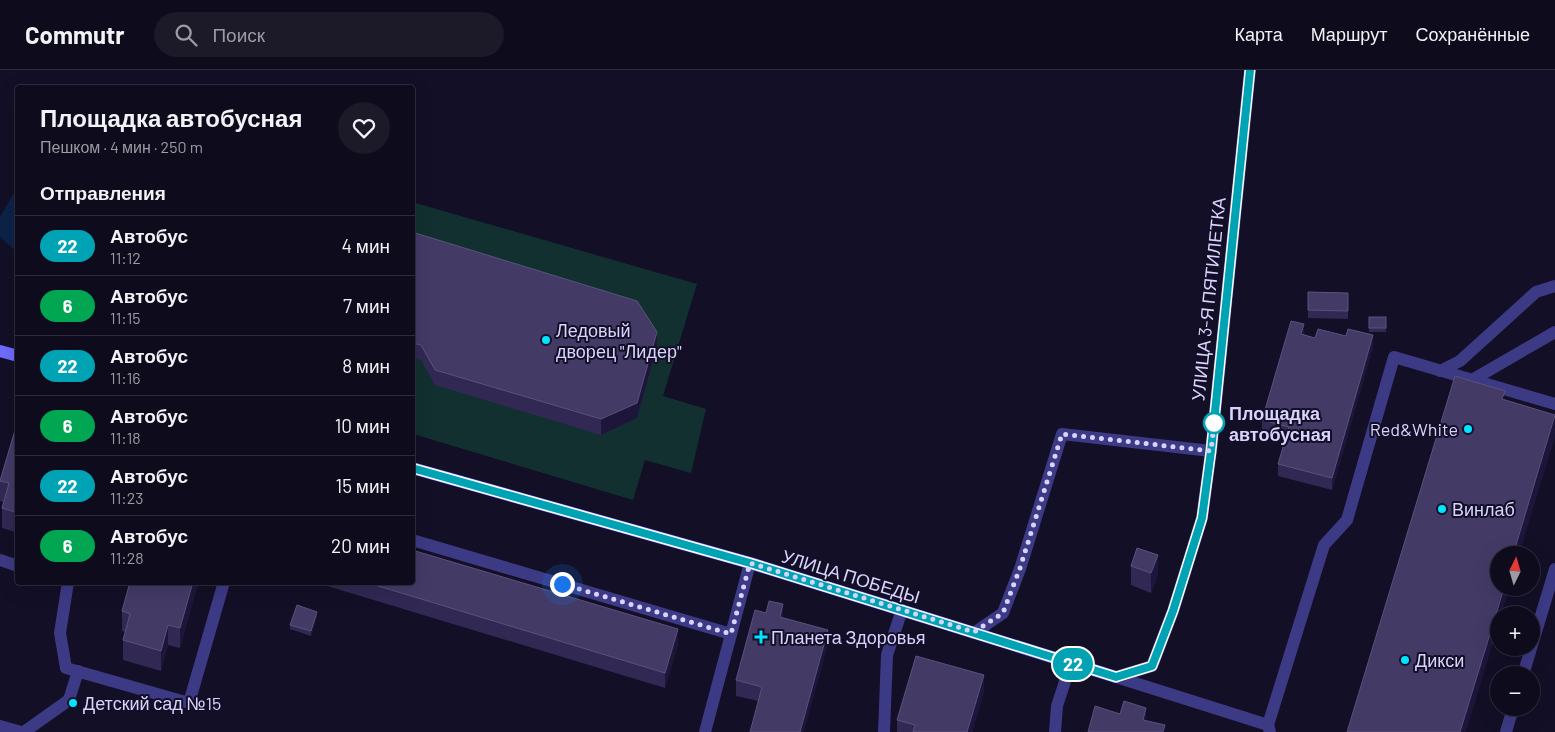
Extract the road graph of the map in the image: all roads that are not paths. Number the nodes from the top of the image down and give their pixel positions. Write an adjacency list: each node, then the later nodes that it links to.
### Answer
1 (1250, 70): 9 (street, УЛИЦА 3-Я ПЯТИЛЕТКА)
2 (1555, 286): 6 (street)
3 (1555, 332): 7 (street)
4 (0, 351): 5 (street)
5 (15, 355)
6 (1440, 371): 7 (street); 27 (street)
7 (1472, 380): 8 (street)
8 (1555, 404)
9 (1211, 451): 19 (street); 24 (street, УЛИЦА 3-Я ПЯТИЛЕТКА)
10 (415, 469): 13 (street, УЛИЦА ПОБЕДЫ)
11 (415, 541): 20 (street)
12 (0, 560): 14 (street)
13 (750, 563): 18 (street, УЛИЦА ПОБЕДЫ); 20 (street)
14 (15, 565)
15 (1555, 570): 22 (street)
16 (68, 585): 23 (street)
17 (223, 585): 23 (street)
18 (902, 610): 19 (street, УЛИЦА ПОБЕДЫ); 30 (street)
19 (974, 632): 21 (street, УЛИЦА ПОБЕДЫ)
20 (731, 634): 29 (street)
21 (1071, 663): 24 (street, УЛИЦА ПОБЕДЫ); 31 (street)
22 (1526, 666)
23 (78, 671): 28 (street)
24 (1116, 677): 27 (street, УЛИЦА ПОБЕДЫ)
25 (1511, 716): 32 (street)
26 (0, 726): 28 (street)
27 (1269, 728)
28 (22, 732)
29 (705, 732)
30 (884, 732)
31 (1056, 732)
32 (1506, 732)

